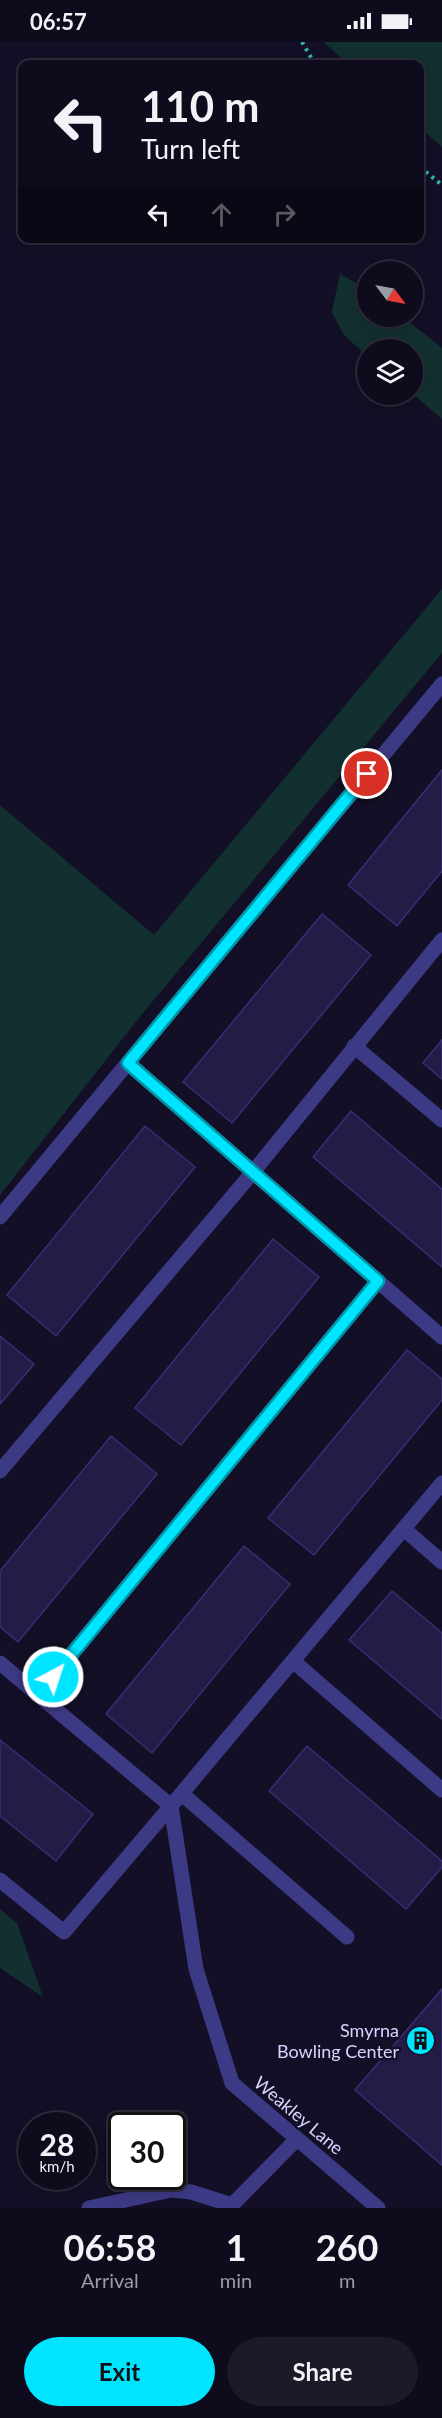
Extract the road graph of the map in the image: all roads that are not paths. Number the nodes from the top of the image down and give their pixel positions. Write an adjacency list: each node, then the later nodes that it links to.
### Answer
1 (442, 684): 4 (street)
2 (442, 940): 3 (street)
3 (354, 1046): 5 (street); 6 (street)
4 (128, 1063): 6 (street); 7 (street)
5 (442, 1120)
6 (253, 1172): 8 (street); 10 (street)
7 (0, 1217)
8 (378, 1281): 9 (street); 16 (street)
9 (442, 1337)
10 (0, 1471)
11 (442, 1483): 12 (street)
12 (404, 1529): 13 (street); 14 (street)
13 (442, 1562)
14 (293, 1661): 17 (street); 18 (street)
15 (0, 1663): 16 (street)
16 (38, 1695): 19 (street)
17 (442, 1790)
18 (182, 1794): 19 (street); 21 (street)
19 (171, 1806): 20 (street); 22 (street, Weakley Lane)
20 (0, 1880)
21 (347, 1937)
22 (297, 2139): 23 (street); 25 (street, Weakley Lane)
23 (231, 2207): 24 (street)
24 (89, 2208)
25 (378, 2208)

